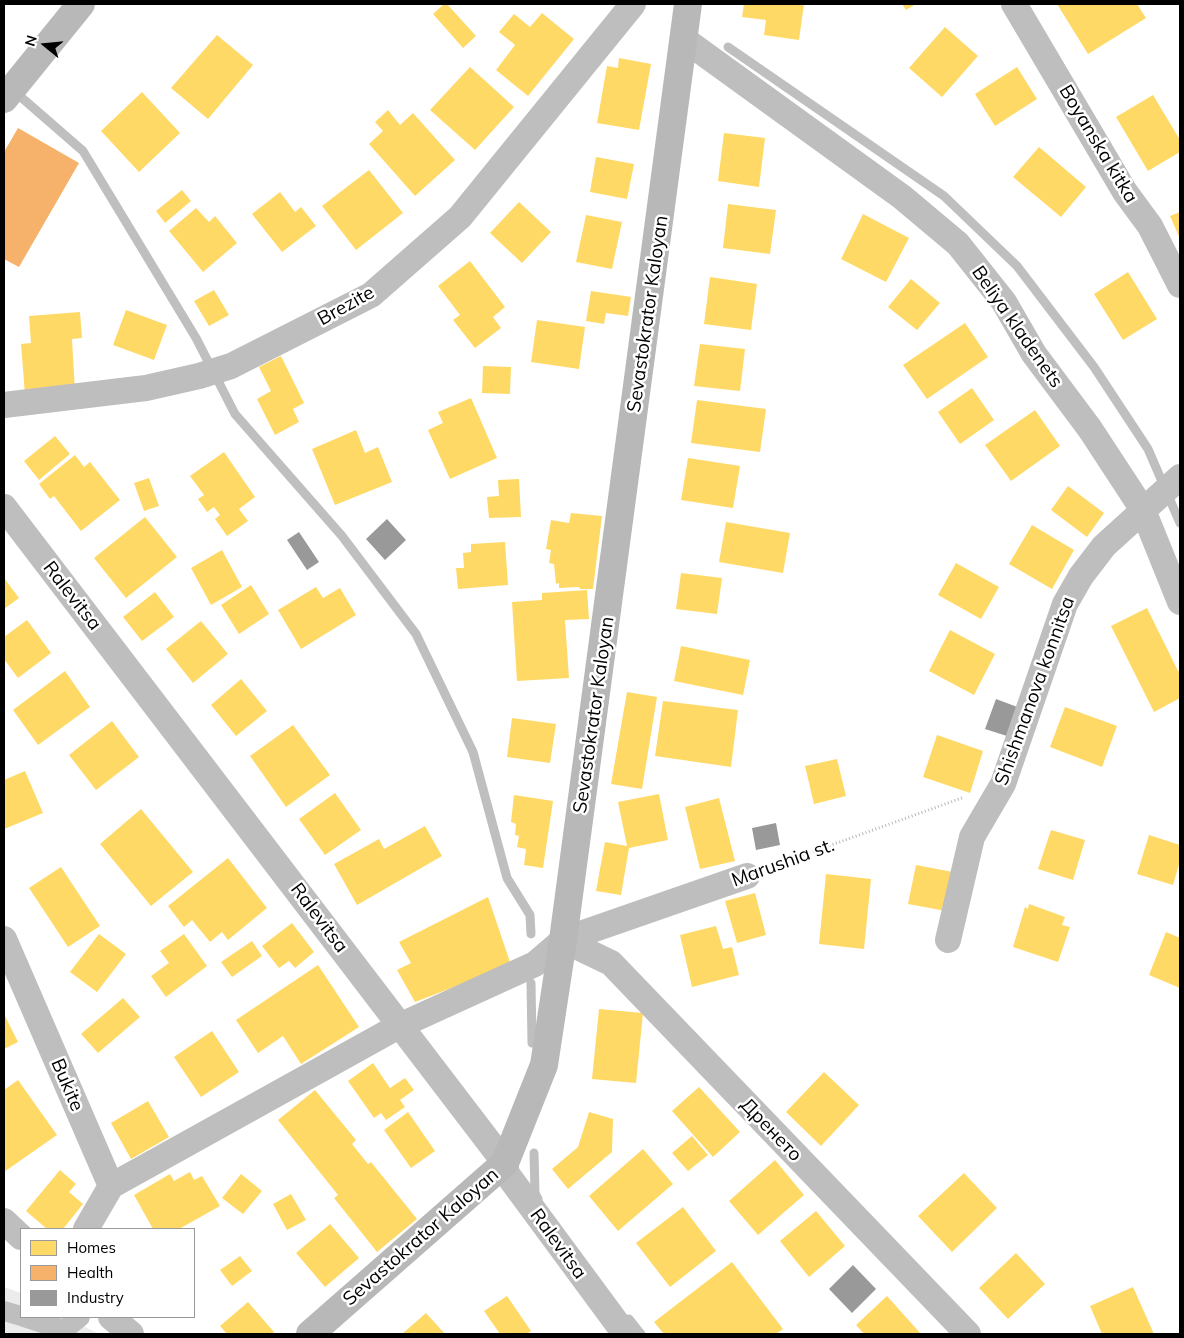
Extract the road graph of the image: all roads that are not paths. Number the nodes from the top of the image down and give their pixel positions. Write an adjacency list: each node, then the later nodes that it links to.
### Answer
1 (81, 4): 6 (main road)
2 (634, 4): 8 (street, Brezite)
3 (688, 4): 5 (main road, Sevastokrator Kaloyan)
4 (1014, 4): 7 (street, Boyanska kitka)
5 (685, 40): 11 (street, Beliya kladenets); 15 (main road, Sevastokrator Kaloyan)
6 (4, 99)
7 (1180, 285)
8 (4, 405)
9 (1180, 477): 11 (street, Shishmanova konnitsa)
10 (4, 507): 17 (street, Ralevitsa)
11 (1143, 510): 12 (street, Beliya kladenets); 16 (street, Shishmanova konnitsa)
12 (1180, 602)
13 (747, 876): 15 (street, Marushia st.)
14 (4, 939): 19 (street, Bukite)
15 (563, 940): 17 (street); 18 (main road, Sevastokrator Kaloyan); 31 (street, Дренето)
16 (948, 940)
17 (399, 1026): 18 (street, Ralevitsa); 19 (street)
18 (504, 1163): 29 (main road, Sevastokrator Kaloyan); 30 (street, Ralevitsa)
19 (111, 1186): 21 (street)
20 (4, 1222): 22 (street)
21 (87, 1228)
22 (20, 1236)
23 (4, 1311): 24 (street)
24 (20, 1315)
25 (28, 1318): 26 (street)
26 (79, 1318)
27 (112, 1318): 28 (street)
28 (131, 1334)
29 (310, 1334)
30 (625, 1334)
31 (968, 1334)

